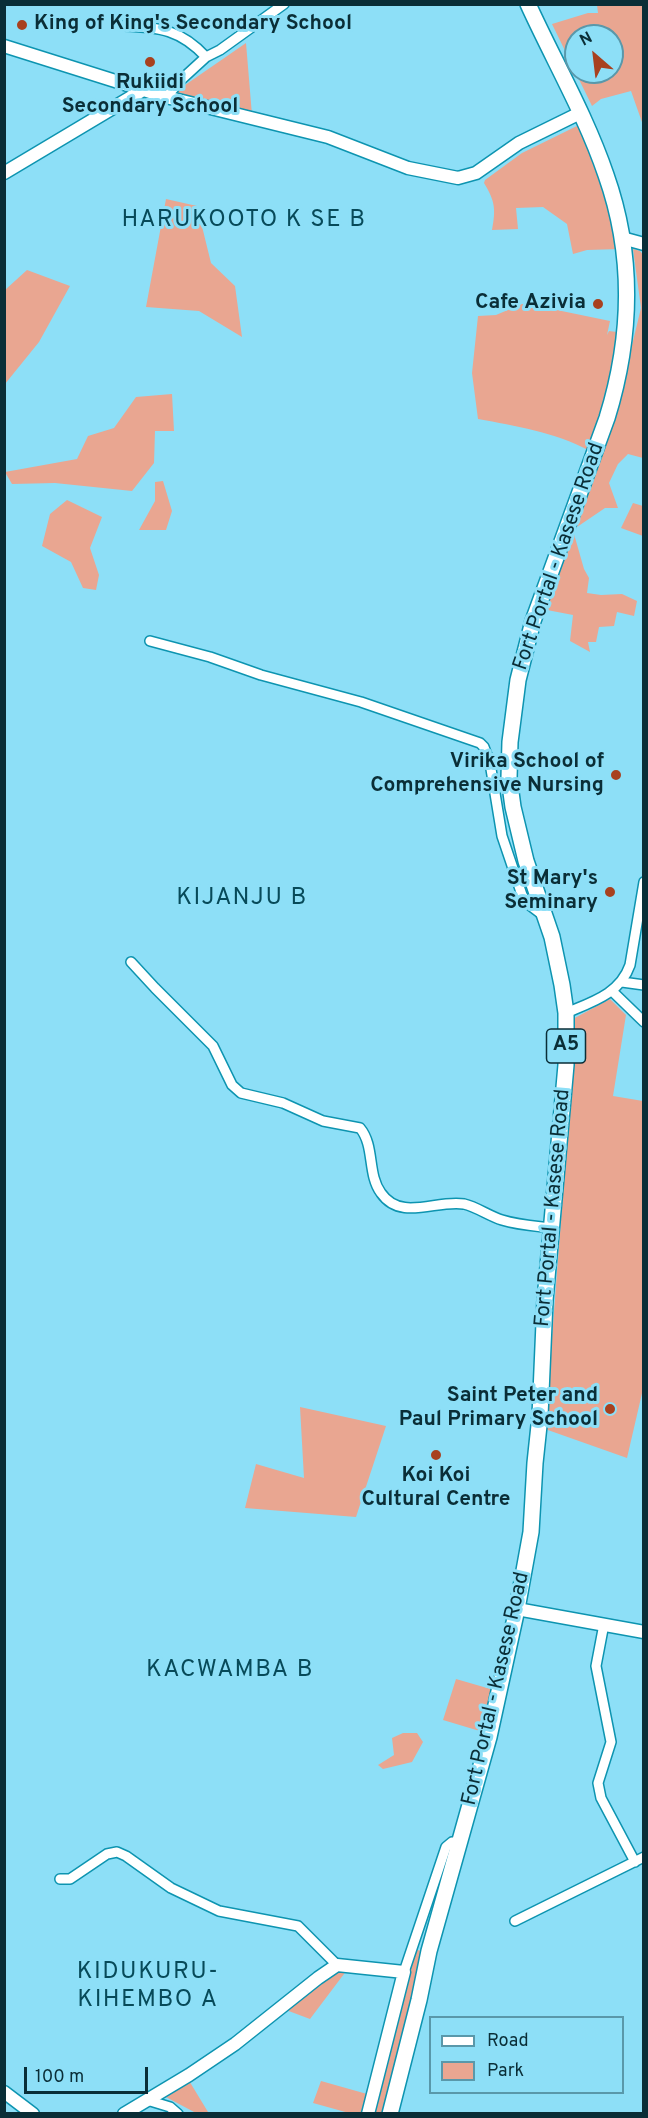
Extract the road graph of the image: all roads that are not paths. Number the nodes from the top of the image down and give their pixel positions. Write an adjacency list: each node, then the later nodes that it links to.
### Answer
1 (284, 4): 5 (street)
2 (528, 4): 8 (highway, Fort Portal - Kasese Road / A5)
3 (124, 26): 5 (street)
4 (4, 46): 6 (street)
5 (206, 57): 7 (street)
6 (143, 90): 7 (street); 9 (street)
7 (166, 96): 8 (street)
8 (580, 113): 10 (highway, Fort Portal - Kasese Road / A5)
9 (4, 173)
10 (622, 238): 11 (street); 14 (highway, Fort Portal - Kasese Road / A5)
11 (643, 245)
12 (150, 641): 14 (street)
13 (644, 882): 16 (street)
14 (547, 918): 19 (highway, Fort Portal - Kasese Road / A5)
15 (131, 962): 21 (street)
16 (622, 982): 17 (street); 18 (street)
17 (644, 985)
18 (612, 992): 19 (street); 20 (street)
19 (566, 1013): 21 (highway, Fort Portal - Kasese Road / A5)
20 (644, 1022)
21 (552, 1228): 22 (highway, Fort Portal - Kasese Road / A5)
22 (517, 1609): 23 (street); 25 (highway, Fort Portal - Kasese Road / A5)
23 (604, 1624): 24 (street); 26 (street)
24 (644, 1632)
25 (460, 1843): 30 (street); 37 (highway, Fort Portal - Kasese Road / A5)
26 (639, 1860): 28 (street)
27 (60, 1879): 29 (street)
28 (515, 1922)
29 (337, 1965): 30 (street); 32 (street)
30 (404, 1972): 36 (street)
31 (4, 2092): 33 (street)
32 (147, 2100): 34 (street); 35 (street)
33 (33, 2114)
34 (124, 2114)
35 (178, 2114)
36 (368, 2114)
37 (390, 2114)

